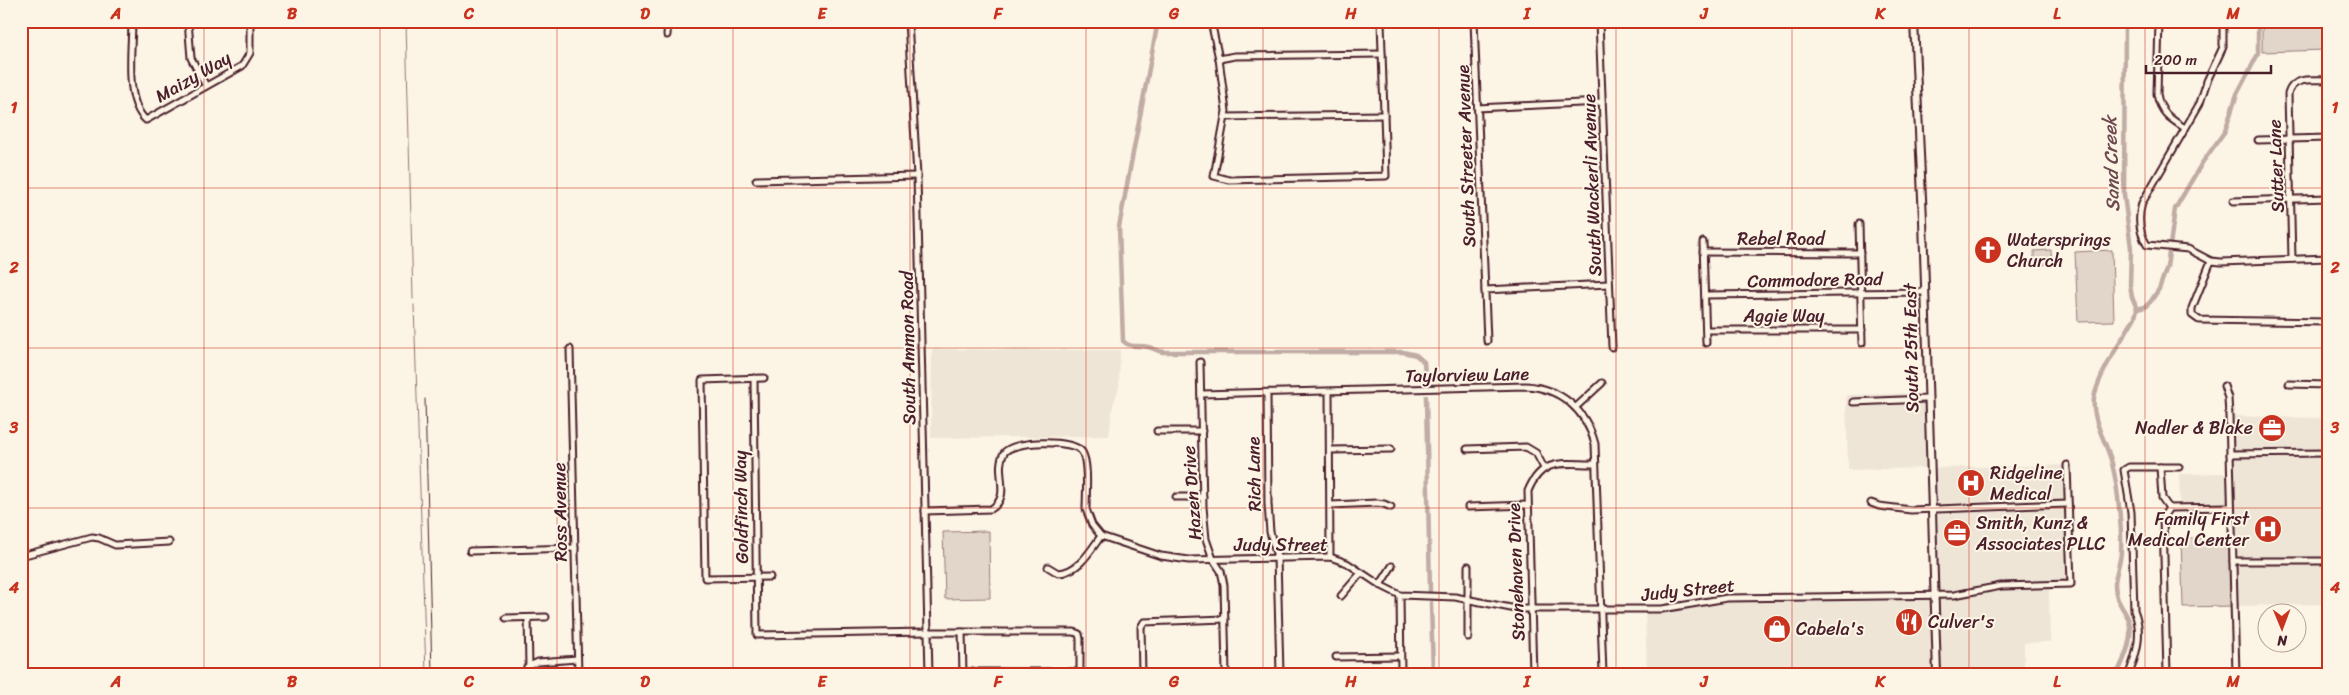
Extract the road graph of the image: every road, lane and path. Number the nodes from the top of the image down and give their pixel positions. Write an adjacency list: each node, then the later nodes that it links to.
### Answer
1 (132, 21): 17 (street, Maizy Way)
2 (188, 21): 17 (street)
3 (250, 21): 17 (street, Maizy Way)
4 (668, 21): 13 (street)
5 (908, 21): 26 (street, South Ammon Road)
6 (1211, 21): 15 (street)
7 (1381, 21): 14 (street)
8 (1474, 21): 19 (street, South Streeter Avenue)
9 (1599, 21): 18 (street, South Wackerli Avenue)
10 (1914, 21): 40 (main road, South 25th East)
11 (2159, 21): 22 (street)
12 (2223, 21): 22 (street)
13 (668, 35)
14 (1382, 54): 15 (street); 20 (street)
15 (1220, 59): 21 (street)
16 (2328, 80): 24 (street, Sutter Lane)
17 (206, 86)
18 (1602, 102): 19 (street); 38 (street, South Wackerli Avenue)
19 (1477, 108): 39 (street, South Streeter Avenue)
20 (1384, 115): 21 (street); 21 (street)
21 (1225, 117)
22 (2185, 128): 37 (street)
23 (2328, 138): 24 (street)
24 (2290, 139): 25 (street); 29 (street, Sutter Lane)
25 (2258, 140)
26 (917, 176): 27 (street); 87 (street, South Ammon Road)
27 (756, 180)
28 (2328, 198): 29 (street)
29 (2291, 199): 30 (street); 36 (street, Sutter Lane)
30 (2233, 201)
31 (1859, 224): 34 (street)
32 (1702, 242): 33 (street)
33 (1703, 252): 34 (street, Rebel Road); 42 (street)
34 (1860, 253): 41 (street)
35 (2328, 258): 36 (street)
36 (2292, 259): 37 (street)
37 (2211, 261): 43 (street)
38 (1609, 284): 39 (street); 49 (street, South Wackerli Avenue)
39 (1485, 290): 46 (street, South Streeter Avenue)
40 (1925, 292): 41 (street, Commodore Road); 61 (main road, South 25th East)
41 (1861, 293): 42 (street, Commodore Road); 45 (street)
42 (1705, 295): 44 (street)
43 (2328, 322)
44 (1706, 330): 45 (street, Aggie Way); 48 (street)
45 (1862, 330): 47 (street)
46 (1487, 341)
47 (1862, 342)
48 (1706, 343)
49 (1612, 348)
50 (570, 349): 90 (street, Ross Avenue)
51 (1200, 362): 60 (street, Hazen Drive)
52 (754, 378): 53 (street); 102 (street, Goldfinch Way); 102 (street)
53 (764, 378)
54 (1602, 383): 63 (street)
55 (2289, 384): 56 (street)
56 (2328, 385)
57 (2224, 386): 70 (street)
58 (1329, 392): 59 (street, Taylorview Lane); 63 (street, Taylorview Lane); 68 (street)
59 (1267, 393): 60 (street, Taylorview Lane); 94 (street, Rich Lane)
60 (1201, 394): 65 (street, Hazen Drive)
61 (1927, 399): 62 (street); 85 (main road, South 25th East)
62 (1853, 402)
63 (1576, 408): 71 (street, Taylorview Lane)
64 (1157, 431): 65 (street)
65 (1202, 431): 77 (street, Hazen Drive)
66 (1391, 449): 68 (street)
67 (1466, 449): 75 (street)
68 (1330, 450): 81 (street)
69 (2328, 453): 70 (street)
70 (2230, 454): 84 (street)
71 (1596, 464): 75 (street); 110 (street, Taylorview Lane)
72 (2067, 466): 80 (street)
73 (2160, 467): 74 (street); 86 (street); 134 (street)
74 (2179, 467)
75 (1544, 468): 79 (street, Stonehaven Drive)
76 (1176, 497): 77 (street)
77 (1203, 497): 95 (street, Hazen Drive)
78 (1871, 503): 85 (street)
79 (1528, 504): 83 (street); 109 (street, Stonehaven Drive)
80 (2068, 504): 85 (street); 106 (street, Judy Street)
81 (1330, 505): 82 (street); 93 (street)
82 (1391, 507)
83 (1468, 507)
84 (2231, 507): 86 (street); 97 (street)
85 (1931, 508): 106 (main road, South 25th East)
86 (2169, 508): 135 (street)
87 (925, 511): 88 (street); 115 (street, South Ammon Road)
88 (1101, 536): 95 (street, Judy Street); 100 (street)
89 (169, 542): 92 (street)
90 (575, 548): 91 (street); 120 (street, Ross Avenue)
91 (470, 551)
92 (21, 556)
93 (1330, 557): 94 (street, Judy Street); 101 (street, Judy Street)
94 (1277, 558): 95 (street, Judy Street); 129 (street, Rich Lane)
95 (1213, 559): 114 (street, Hazen Drive)
96 (2328, 560): 97 (street)
97 (2232, 561): 136 (street)
98 (1392, 566): 104 (street)
99 (1468, 566): 108 (street)
100 (1048, 568)
101 (1361, 573): 104 (street, Judy Street); 107 (street)
102 (756, 577): 103 (street); 115 (street, Goldfinch Way)
103 (770, 577)
104 (1380, 585): 105 (street, Judy Street)
105 (1400, 595): 108 (street, Judy Street); 118 (street)
106 (1934, 595): 110 (street, Judy Street); 133 (main road, South 25th East)
107 (1341, 596)
108 (1468, 600): 109 (street, Judy Street); 117 (street)
109 (1531, 609): 110 (street, Judy Street); 131 (street, Stonehaven Drive)
110 (1601, 610): 132 (street, Taylorview Lane)
111 (546, 617): 113 (street)
112 (506, 618): 113 (street)
113 (528, 618): 121 (street)
114 (1225, 619): 127 (street); 128 (street, Hazen Drive)
115 (928, 632): 116 (street); 126 (street, South Ammon Road)
116 (962, 632): 122 (street); 123 (street)
117 (1468, 637)
118 (1400, 656): 119 (street); 130 (street)
119 (1336, 657)
120 (577, 659): 121 (street); 125 (street, Ross Avenue)
121 (529, 666): 124 (street)
122 (963, 673): 123 (street)
123 (1080, 673)
124 (524, 674)
125 (578, 674)
126 (929, 674)
127 (1142, 674)
128 (1226, 674)
129 (1280, 674)
130 (1401, 674)
131 (1534, 674)
132 (1603, 674)
133 (1936, 674)
134 (2129, 674)
135 (2167, 674)
136 (2236, 674)

